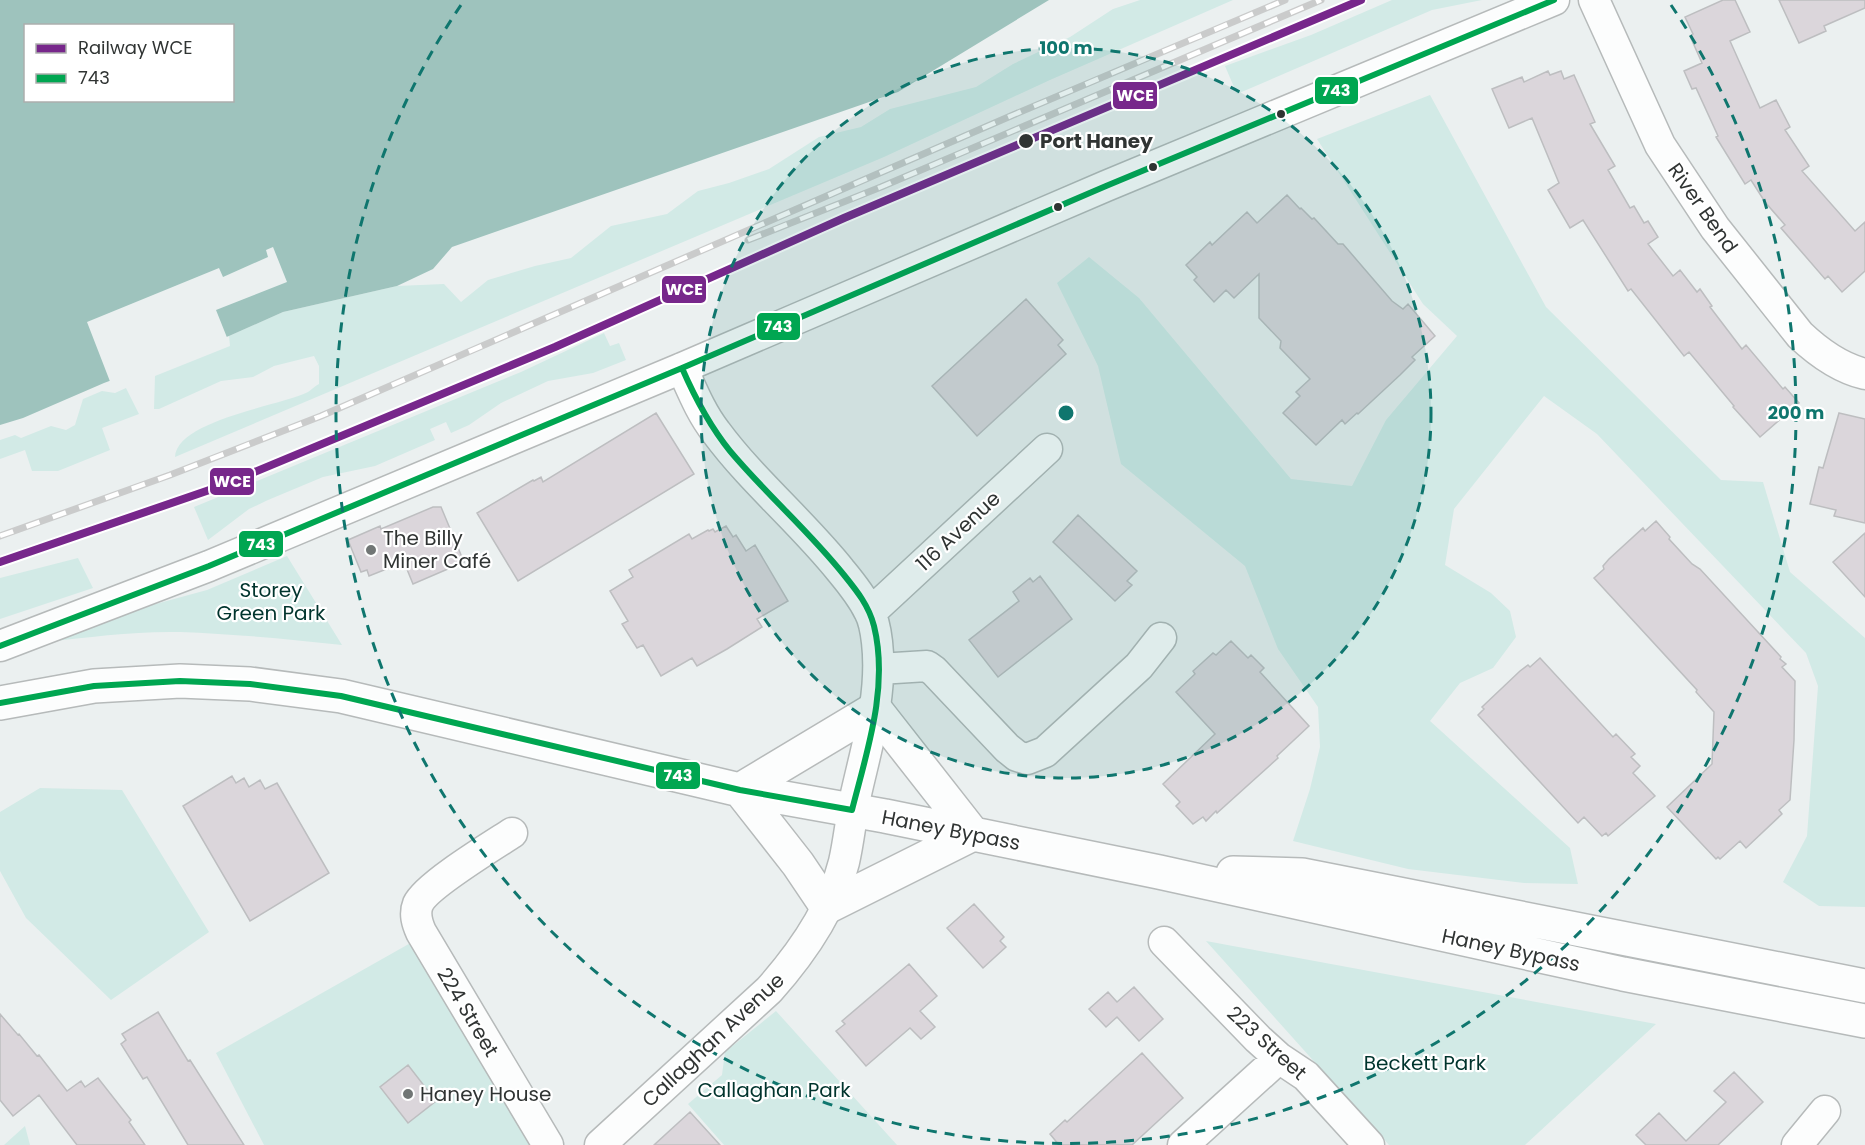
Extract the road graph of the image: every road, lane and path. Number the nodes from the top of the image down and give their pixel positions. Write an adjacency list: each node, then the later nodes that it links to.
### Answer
1 (1554, 0): 3 (street)
2 (1594, 0): 4 (street, River Bend)
3 (682, 368): 6 (street); 8 (street)
4 (1865, 374)
5 (1047, 449): 6 (street, 116 Avenue)
6 (870, 613): 9 (street, Callaghan Avenue)
7 (1161, 638): 9 (street)
8 (0, 646)
9 (879, 669): 11 (street, Callaghan Avenue)
10 (0, 703): 12 (highway, Haney Bypass)
11 (875, 709): 12 (highway); 13 (street, Callaghan Avenue); 15 (highway)
12 (740, 790): 13 (highway, Haney Bypass); 17 (highway)
13 (852, 810): 15 (highway, Haney Bypass); 17 (street, Callaghan Avenue)
14 (512, 833): 23 (street, 224 Street)
15 (973, 834): 16 (highway, Haney Bypass); 17 (highway)
16 (1159, 872): 19 (highway, Haney Bypass); 20 (highway, Haney Bypass)
17 (827, 906): 24 (street, Callaghan Avenue)
18 (1164, 942): 21 (street, 223 Street)
19 (1865, 986)
20 (1865, 1021)
21 (1279, 1058): 25 (street); 26 (street, 223 Street)
22 (1825, 1111): 27 (street)
23 (548, 1145)
24 (600, 1145)
25 (1184, 1145)
26 (1369, 1145)
27 (1797, 1145)

